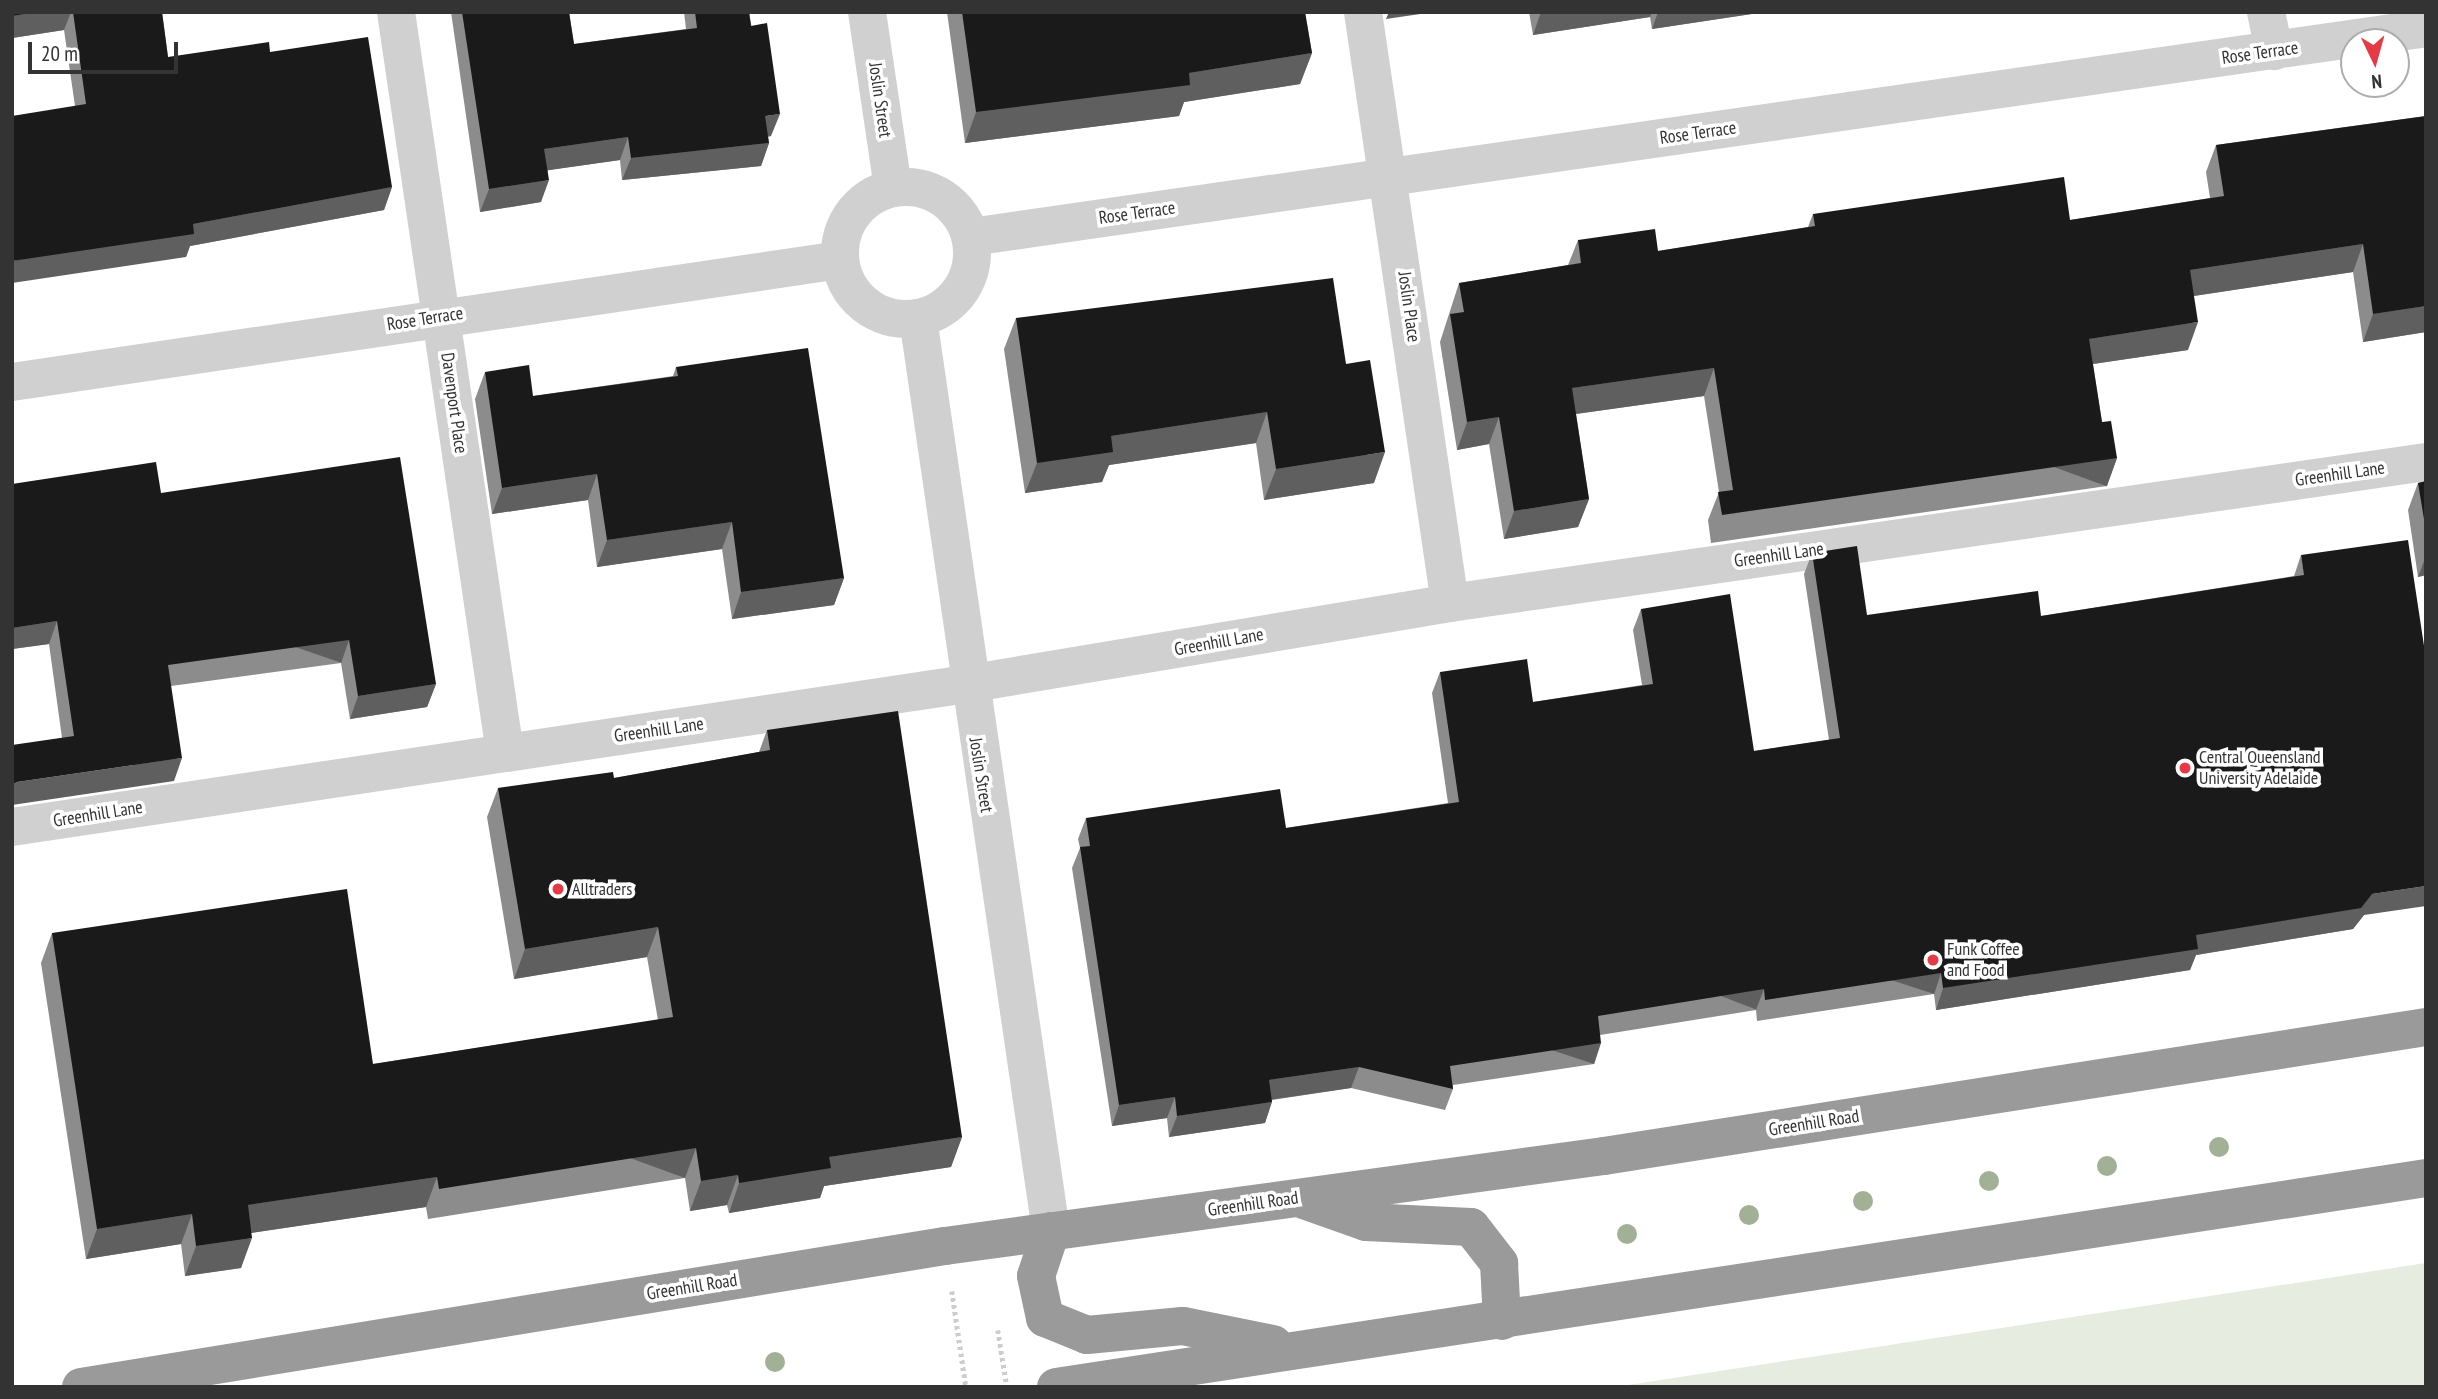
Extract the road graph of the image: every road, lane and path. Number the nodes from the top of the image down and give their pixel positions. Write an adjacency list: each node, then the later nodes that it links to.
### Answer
1 (397, 12): 11 (street, Davenport Place)
2 (867, 12): 8 (street, Joslin Street)
3 (1363, 12): 7 (street, Joslin Place)
4 (2266, 12): 6 (street)
5 (2426, 28): 6 (street, Rose Terrace)
6 (2274, 51): 7 (street, Rose Terrace)
7 (1391, 177): 9 (street, Rose Terrace); 15 (street, Joslin Place)
8 (893, 188): 9 (street); 10 (street)
9 (971, 237): 12 (street)
10 (839, 260): 11 (street, Rose Terrace); 12 (street)
11 (441, 316): 13 (street, Rose Terrace); 17 (street, Davenport Place)
12 (918, 318): 16 (street, Joslin Street)
13 (12, 382)
14 (2426, 462): 15 (street, Greenhill Lane)
15 (1450, 603): 16 (street, Greenhill Lane)
16 (967, 684): 17 (street, Greenhill Lane); 22 (street, Joslin Street)
17 (505, 753): 18 (street, Greenhill Lane)
18 (12, 827)
19 (2426, 1027): 21 (highway, Greenhill Road)
20 (2426, 1178): 24 (highway)
21 (1299, 1198): 22 (highway, Greenhill Road); 24 (highway)
22 (1051, 1231): 26 (highway); 27 (highway, Greenhill Road)
23 (954, 1304): 28 (path)
24 (1502, 1321): 26 (highway)
25 (997, 1323): 29 (path)
26 (1303, 1350): 30 (highway)
27 (81, 1387)
28 (966, 1387)
29 (1007, 1387)
30 (1056, 1387)

